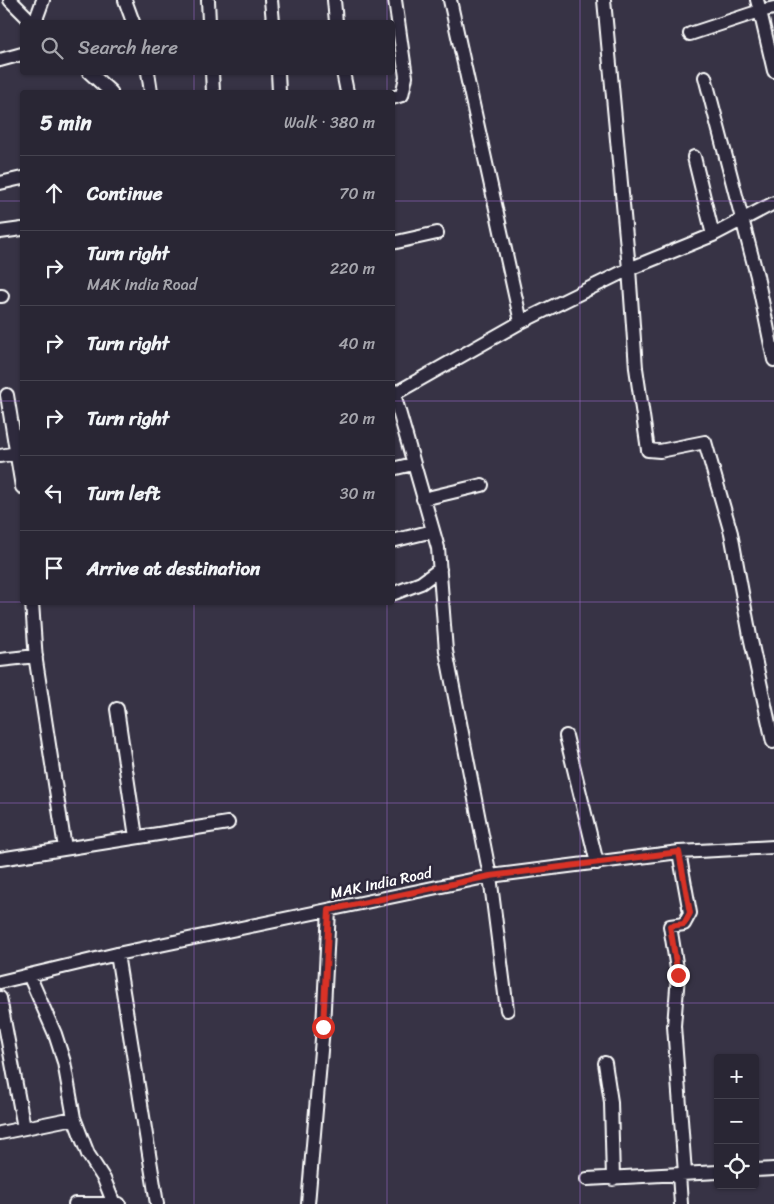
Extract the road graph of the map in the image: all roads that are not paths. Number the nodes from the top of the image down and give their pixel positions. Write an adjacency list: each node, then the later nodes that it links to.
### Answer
1 (10, 0): 12 (street)
2 (43, 0): 13 (street)
3 (125, 0): 14 (street)
4 (208, 0): 15 (street)
5 (271, 0): 16 (street)
6 (334, 0): 17 (street)
7 (395, 0): 33 (street)
8 (450, 0): 45 (street)
9 (604, 0): 44 (street)
10 (759, 6): 11 (street); 18 (street); 21 (street)
11 (774, 8)
12 (32, 20)
13 (35, 20)
14 (132, 20)
15 (209, 20)
16 (273, 20)
17 (336, 20)
18 (690, 34)
19 (20, 55): 20 (street)
20 (0, 60)
21 (774, 71)
22 (92, 75): 28 (street)
23 (148, 75): 29 (street)
24 (212, 75): 30 (street)
25 (278, 75): 31 (street)
26 (344, 75): 32 (street)
27 (705, 77): 38 (street)
28 (109, 90)
29 (151, 90)
30 (213, 90)
31 (279, 90)
32 (347, 90)
33 (395, 97)
34 (694, 156): 42 (street)
35 (20, 178): 36 (street)
36 (0, 183)
37 (774, 203): 38 (street)
38 (741, 221): 42 (street); 46 (street)
39 (20, 229): 40 (street)
40 (0, 232)
41 (437, 233): 43 (street)
42 (713, 235): 44 (street)
43 (395, 242)
44 (629, 269): 45 (street); 65 (street)
45 (521, 322): 47 (street)
46 (774, 360)
47 (395, 391)
48 (8, 395): 50 (street)
49 (395, 399): 52 (street)
50 (20, 452): 51 (street)
51 (0, 456)
52 (413, 464): 53 (street); 55 (street)
53 (395, 468)
54 (482, 485): 55 (street)
55 (423, 499): 56 (street)
56 (433, 531): 57 (street); 58 (street)
57 (395, 539)
58 (440, 569): 59 (street); 73 (street)
59 (395, 593)
60 (32, 605): 61 (street)
61 (36, 656): 62 (street); 68 (street)
62 (0, 660)
63 (117, 709): 67 (street)
64 (566, 736): 72 (street)
65 (773, 742)
66 (228, 823): 67 (street)
67 (136, 837): 68 (street)
68 (65, 848): 71 (street)
69 (774, 848): 70 (street, MAK India Road)
70 (679, 852): 72 (street, MAK India Road); 87 (street)
71 (0, 859)
72 (597, 863): 73 (street, MAK India Road)
73 (490, 876): 74 (street, MAK India Road); 79 (street)
74 (329, 910): 75 (street, MAK India Road); 94 (street)
75 (117, 954): 76 (street, MAK India Road); 93 (street)
76 (29, 975): 77 (street, MAK India Road); 81 (street)
77 (0, 982)
78 (0, 998): 82 (street)
79 (507, 1010)
80 (605, 1063): 89 (street)
81 (74, 1118): 82 (street); 91 (street)
82 (24, 1128): 83 (street)
83 (0, 1133)
84 (774, 1169): 85 (street)
85 (759, 1170)
86 (714, 1172): 87 (street)
87 (682, 1174): 89 (street); 95 (street)
88 (587, 1179): 89 (street)
89 (613, 1179)
90 (75, 1204): 91 (street)
91 (114, 1204): 92 (street)
92 (119, 1204)
93 (158, 1204)
94 (308, 1204)
95 (681, 1204)

